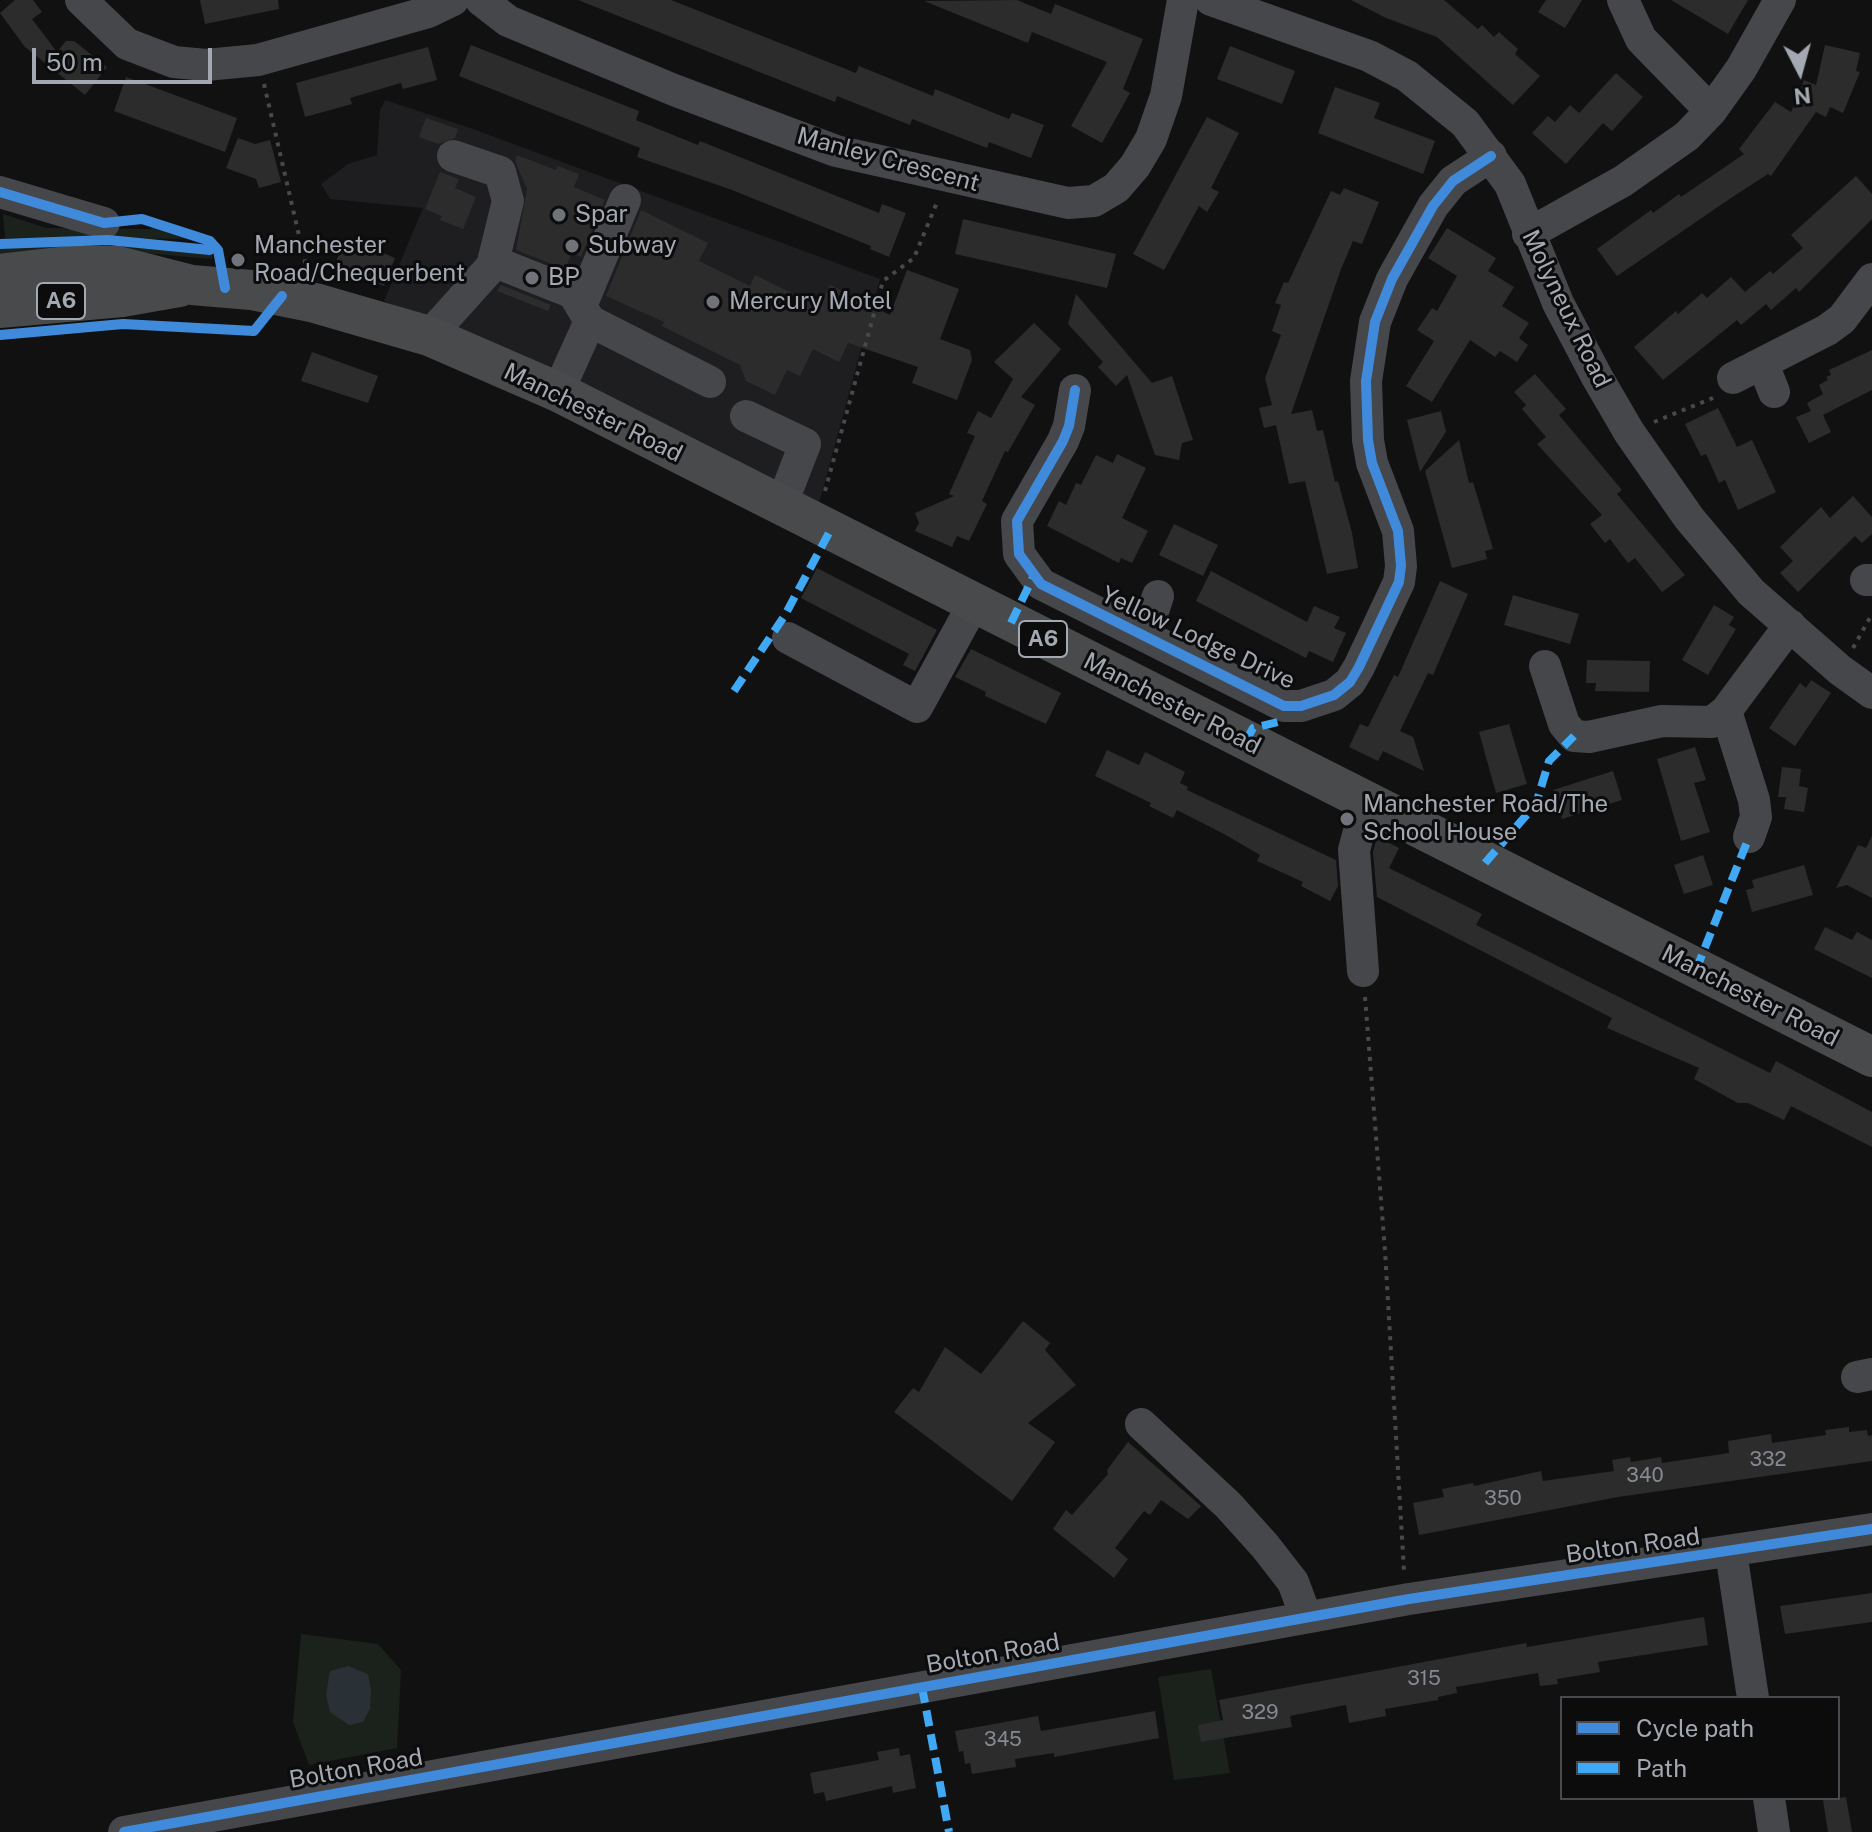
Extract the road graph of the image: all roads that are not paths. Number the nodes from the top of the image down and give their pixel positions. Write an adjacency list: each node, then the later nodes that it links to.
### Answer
1 (81, 0): 2 (street)
2 (453, 0)
3 (481, 0): 4 (street, Manley Crescent)
4 (1183, 0)
5 (1211, 0): 10 (street, Molyneux Road)
6 (1623, 0): 8 (street)
7 (1780, 0): 8 (street)
8 (1711, 111): 14 (street)
9 (453, 156): 15 (street)
10 (1491, 156): 14 (street, Molyneux Road); 31 (street, Yellow Lodge Drive)
11 (0, 192): 13 (street)
12 (625, 200): 20 (street)
13 (104, 223)
14 (1528, 234): 30 (street, Molyneux Road)
15 (492, 266): 20 (street); 21 (street)
16 (0, 274): 18 (main road, Manchester Road / A6)
17 (1872, 279): 22 (street)
18 (192, 285): 19 (main road, Manchester Road / A6); 21 (main road, Manchester Road / A6)
19 (0, 308)
20 (585, 314): 23 (street); 25 (street)
21 (429, 336): 25 (main road, Manchester Road / A6)
22 (1733, 378)
23 (710, 382)
24 (1075, 390): 31 (street, Yellow Lodge Drive)
25 (558, 392): 27 (main road, Manchester Road / A6)
26 (746, 416): 27 (street)
27 (781, 506): 29 (main road, Manchester Road / A6)
28 (1158, 596): 31 (street, Yellow Lodge Drive)
29 (974, 603): 32 (street); 36 (main road, Manchester Road / A6)
30 (1790, 625): 34 (street, Molyneux Road); 35 (street)
31 (1145, 636)
32 (788, 638)
33 (1545, 666): 35 (street)
34 (1872, 693)
35 (1726, 711): 37 (street)
36 (1367, 802): 38 (street); 39 (main road, Manchester Road / A6)
37 (1749, 837)
38 (1363, 971)
39 (1872, 1057)
40 (1141, 1424): 43 (street)
41 (1872, 1529): 42 (street, Bolton Road)
42 (1731, 1552): 43 (street, Bolton Road); 44 (street)
43 (1306, 1617): 46 (street, Bolton Road)
44 (1753, 1696)
45 (1769, 1800): 47 (street)
46 (124, 1832)
47 (1774, 1832)

